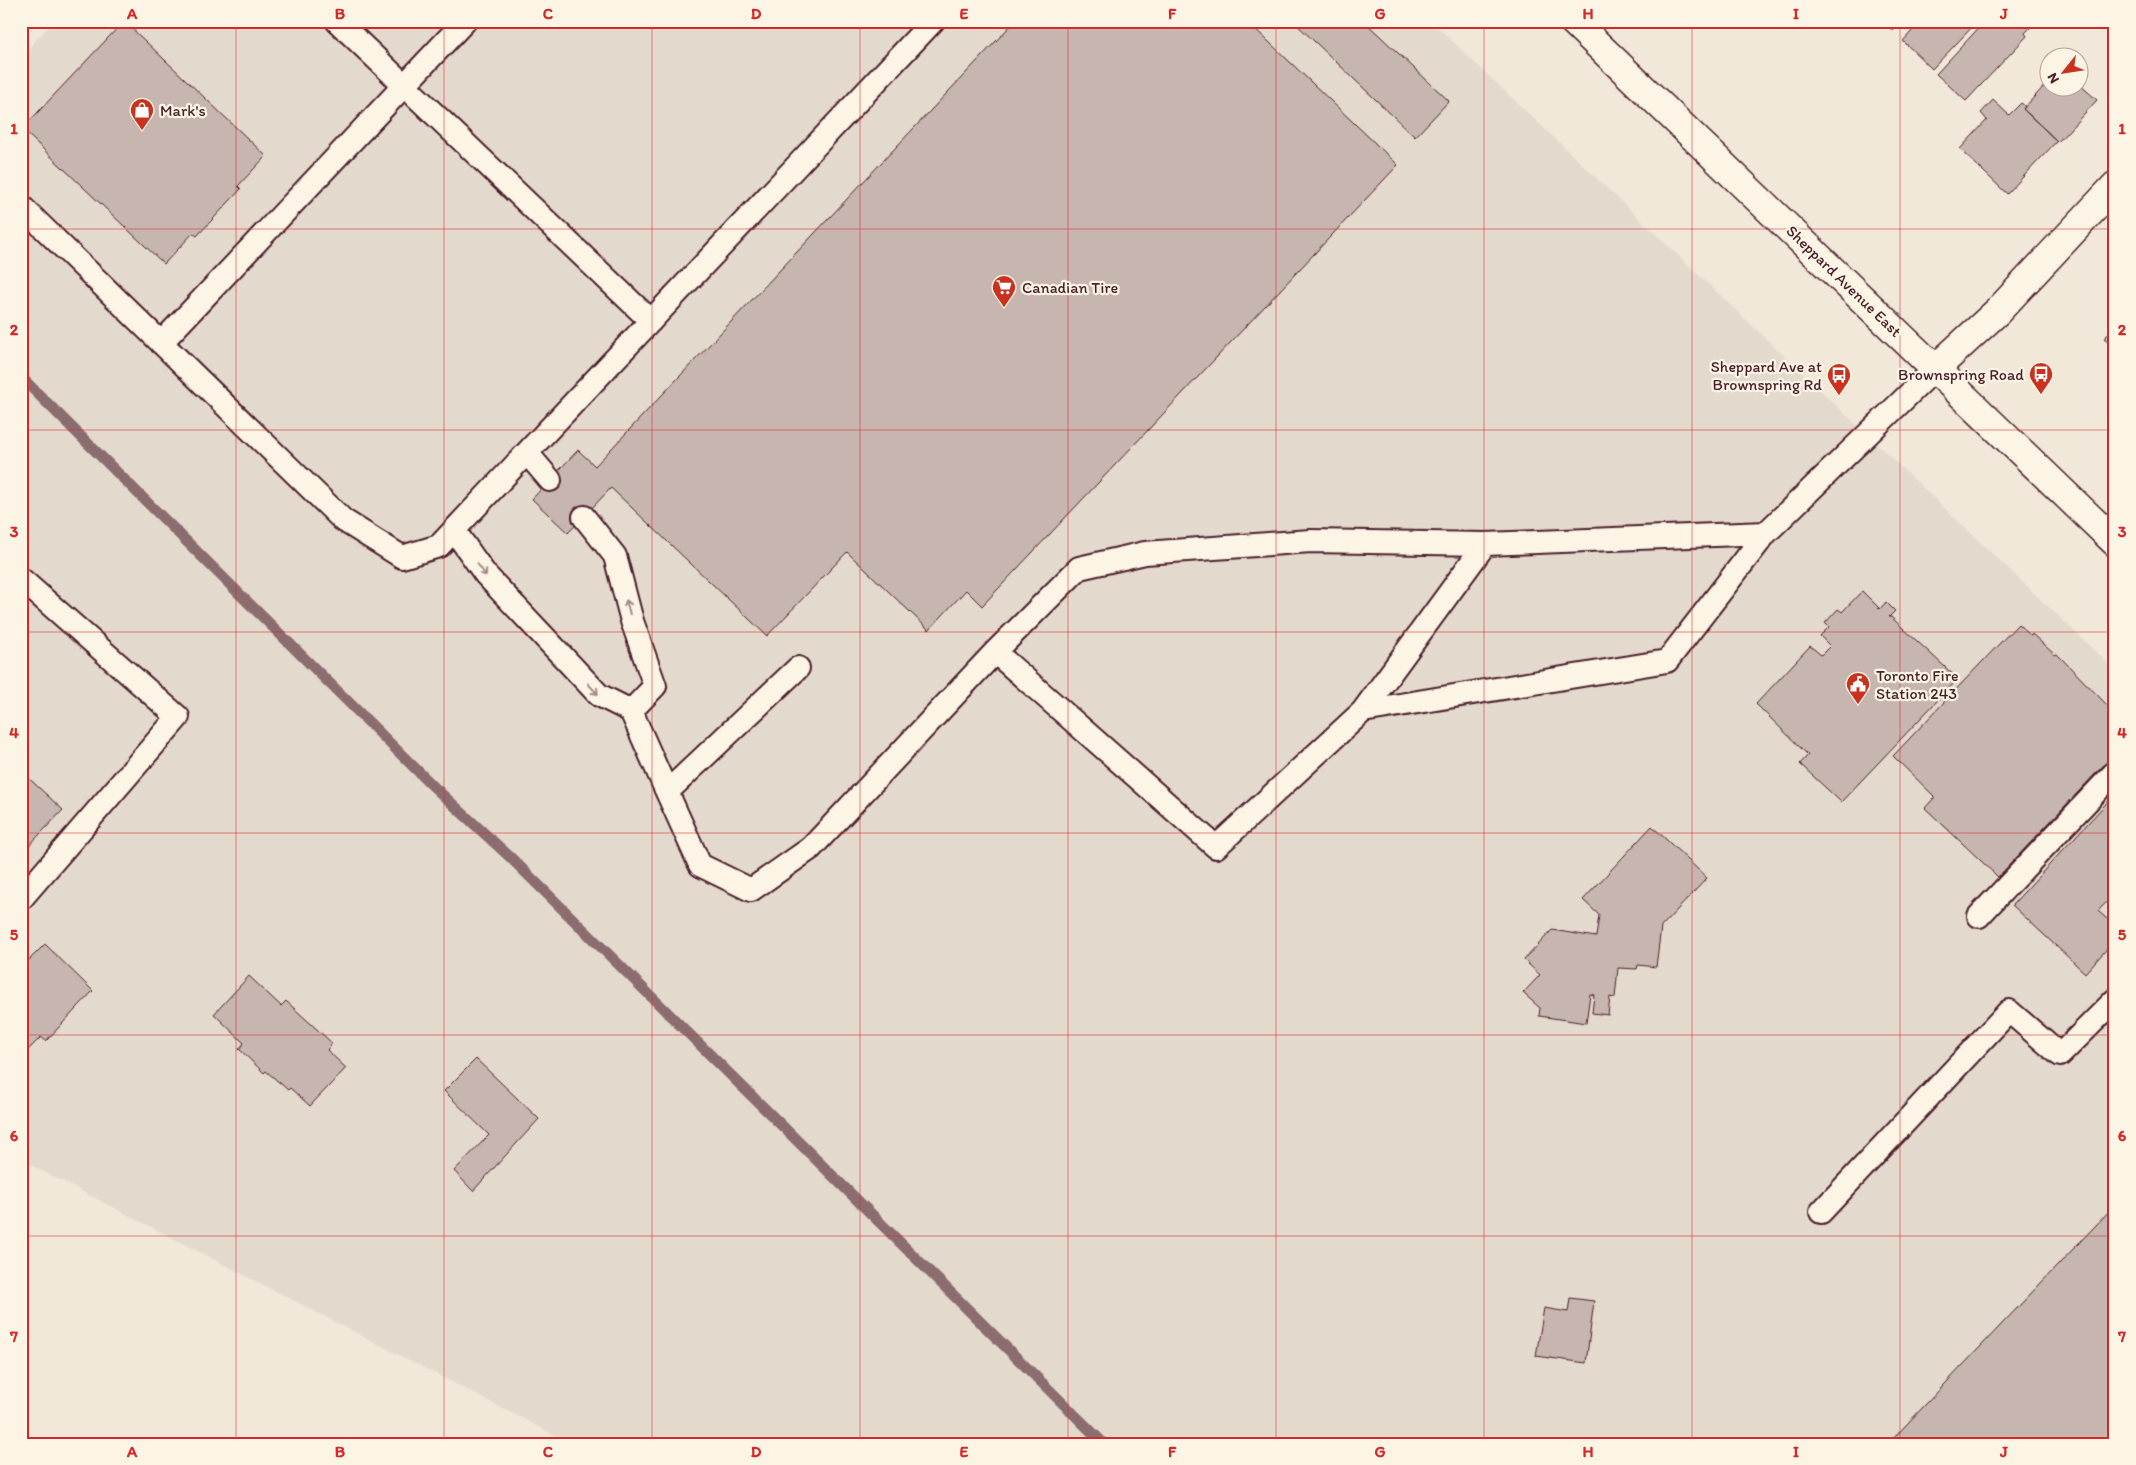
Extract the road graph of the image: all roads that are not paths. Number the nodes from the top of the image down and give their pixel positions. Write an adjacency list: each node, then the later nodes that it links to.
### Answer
1 (337, 21): 5 (lane)
2 (465, 21): 5 (lane)
3 (932, 21): 8 (lane)
4 (1573, 21): 10 (main road, Sheppard Avenue East)
5 (404, 85): 8 (lane); 9 (lane)
6 (2115, 186): 10 (main road)
7 (21, 206): 9 (lane)
8 (651, 320): 11 (lane)
9 (161, 342): 14 (lane)
10 (1935, 369): 15 (lane); 16 (main road, Sheppard Avenue East)
11 (527, 452): 12 (lane); 14 (lane)
12 (550, 480)
13 (584, 517): 22 (lane, one-way to 13)
14 (454, 530): 22 (lane, one-way to 22)
15 (1766, 533): 17 (lane); 21 (lane)
16 (2115, 542)
17 (1485, 544): 19 (lane); 21 (lane)
18 (21, 578): 25 (lane)
19 (995, 652): 21 (lane); 24 (lane)
20 (798, 668): 24 (lane)
21 (1363, 710)
22 (631, 711): 24 (lane)
23 (2115, 772): 26 (lane)
24 (667, 792)
25 (21, 899)
26 (1978, 916)
27 (2115, 1000): 28 (lane)
28 (1821, 1212)

